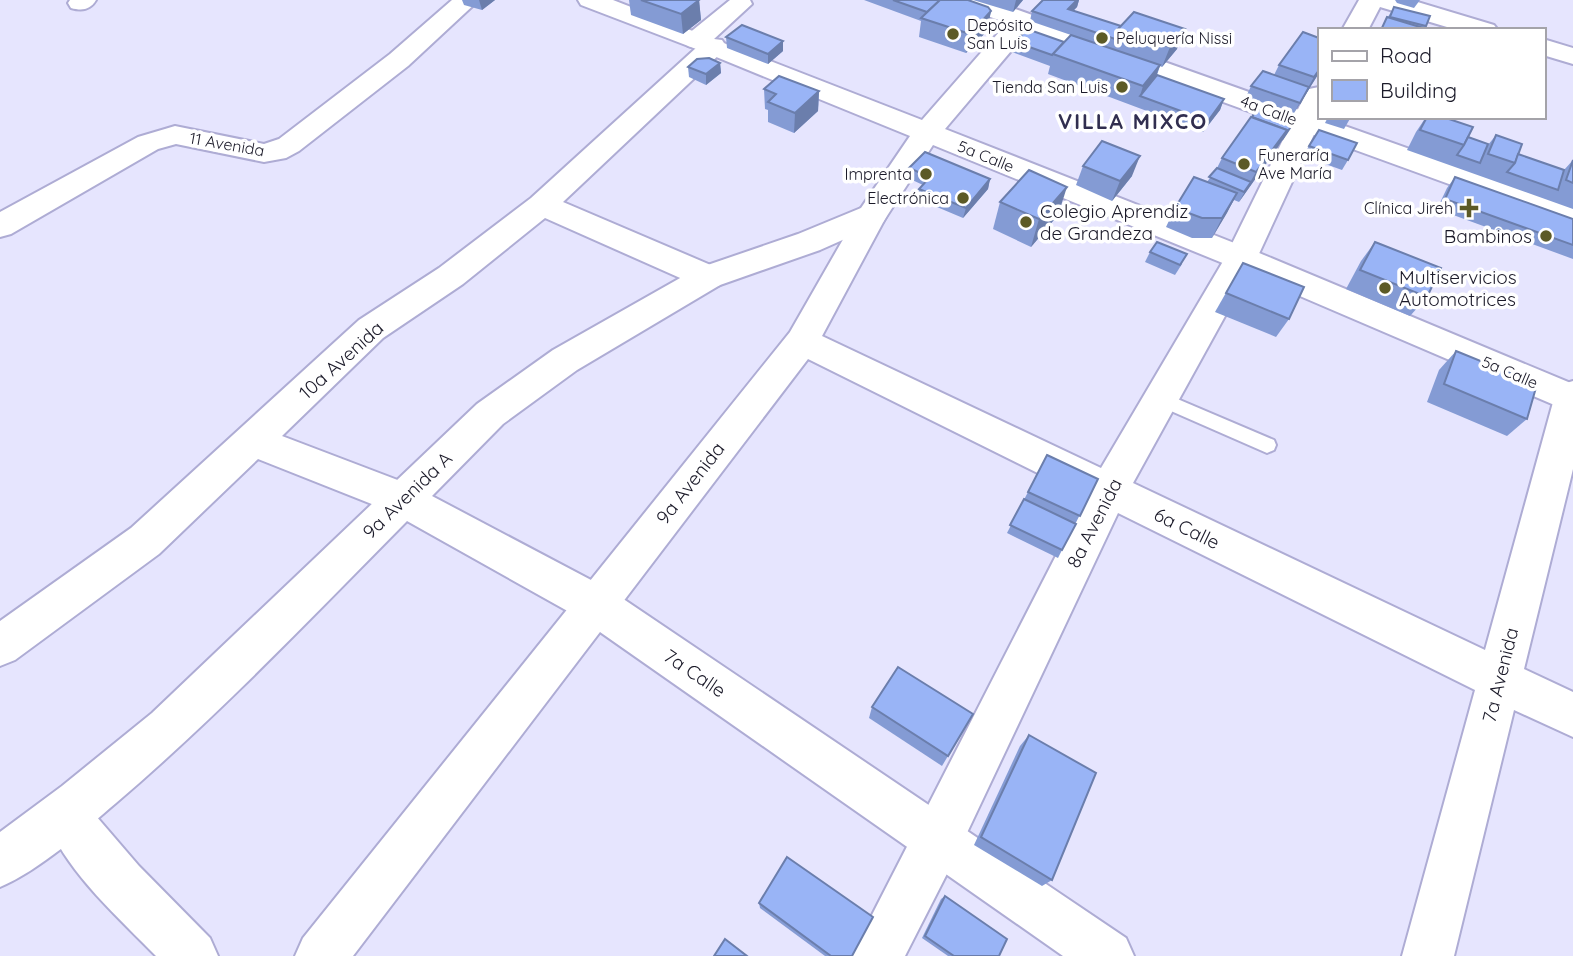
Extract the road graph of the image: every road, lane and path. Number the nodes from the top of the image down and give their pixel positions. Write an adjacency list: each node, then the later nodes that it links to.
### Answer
1 (467, 0): 19 (street, 11 Avenida)
2 (590, 0): 10 (street, 5a Calle)
3 (966, 0): 7 (street, 4a Calle)
4 (1371, 0): 8 (street)
5 (1384, 0): 9 (street)
6 (740, 4): 10 (street, 10a Avenida)
7 (1034, 10): 13 (street, 4a Calle); 15 (street, 9a Avenida)
8 (1356, 28)
9 (1478, 28)
10 (705, 43): 15 (street, 5a Calle); 16 (street, 10a Avenida)
11 (1545, 48): 12 (street)
12 (1573, 56)
13 (1312, 109): 20 (street, 8a Avenida)
14 (1336, 119): 18 (street, 4a Calle)
15 (927, 132): 17 (street, 9a Avenida); 20 (street, 5a Calle)
16 (542, 205): 21 (street); 25 (street, 10a Avenida)
17 (872, 215): 21 (street, 9a Avenida A); 22 (street, 9a Avenida)
18 (1573, 218)
19 (0, 226)
20 (1241, 258): 23 (street, 5a Calle); 24 (street, 8a Avenida)
21 (708, 277): 28 (street, 9a Avenida A)
22 (802, 341): 27 (street, 6a Calle); 29 (street, 9a Avenida)
23 (1573, 397): 31 (street, 7a Avenida)
24 (1161, 399): 26 (lane); 27 (street, 8a Avenida)
25 (254, 441): 28 (street, 7a Calle); 30 (street, 10a Avenida)
26 (1266, 446)
27 (1109, 491): 31 (street, 6a Calle); 34 (street, 8a Avenida)
28 (402, 499): 29 (street, 7a Calle); 35 (street, 9a Avenida A)
29 (595, 604): 34 (street, 7a Calle); 37 (street, 9a Avenida)
30 (0, 646)
31 (1499, 677): 32 (street, 6a Calle); 40 (street, 7a Avenida)
32 (1573, 715)
33 (73, 826): 36 (street)
34 (939, 839): 38 (street, 8a Avenida); 39 (street, 7a Calle)
35 (0, 862)
36 (192, 956)
37 (321, 956)
38 (877, 956)
39 (1108, 956)
40 (1428, 956)

